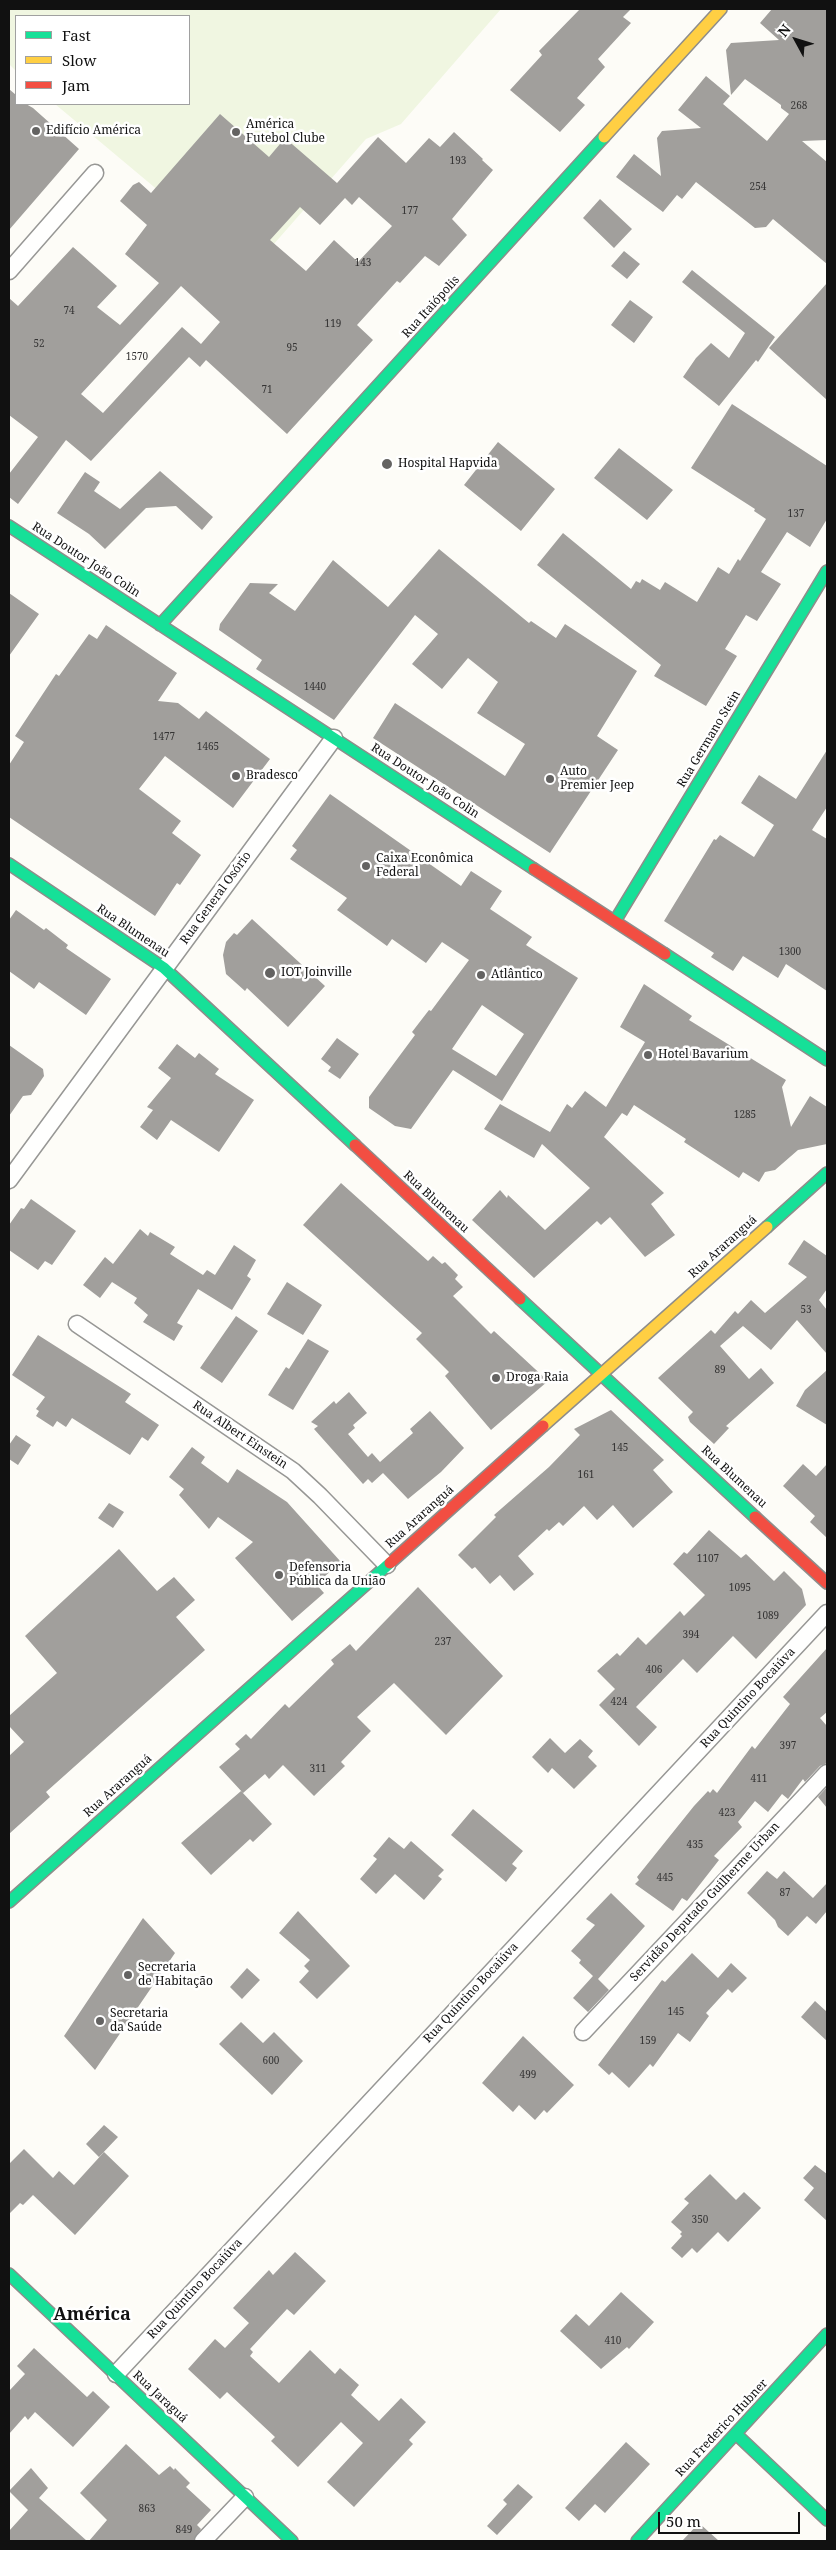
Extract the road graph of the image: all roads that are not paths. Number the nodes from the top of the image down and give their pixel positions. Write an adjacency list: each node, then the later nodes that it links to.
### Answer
1 (721, 9): 6 (main road, Rua Itaiópolis)
2 (95, 174): 3 (street)
3 (9, 271)
4 (9, 526): 6 (main road, Rua Doutor João Colin)
5 (827, 570): 9 (main road, Rua Germano Stein)
6 (160, 625): 7 (main road, Rua Doutor João Colin)
7 (334, 738): 9 (main road, Rua Doutor João Colin); 10 (street, Rua General Osório)
8 (9, 864): 10 (main road, Rua Blumenau)
9 (615, 921): 11 (main road, Rua Doutor João Colin)
10 (164, 968): 13 (street, Rua General Osório); 15 (main road, Rua Blumenau)
11 (827, 1060)
12 (827, 1173): 15 (main road, Rua Araranguá)
13 (9, 1180)
14 (77, 1324): 16 (street, Rua Albert Einstein)
15 (602, 1374): 16 (main road, Rua Araranguá); 17 (main road, Rua Blumenau)
16 (387, 1565): 20 (main road, Rua Araranguá)
17 (827, 1582)
18 (827, 1613): 24 (street, Rua Quintino Bocaiúva)
19 (827, 1773): 21 (street, Servidão Deputado Guilherme Urban)
20 (9, 1902)
21 (583, 2032)
22 (9, 2274): 24 (main road, Rua Jaraguá)
23 (827, 2334): 25 (main road, Rua Frederico Hubner)
24 (116, 2374): 26 (main road, Rua Jaraguá)
25 (736, 2434): 27 (main road); 30 (main road, Rua Frederico Hubner)
26 (245, 2497): 28 (street); 29 (main road, Rua Jaraguá)
27 (827, 2520)
28 (203, 2541)
29 (292, 2541)
30 (637, 2541)

